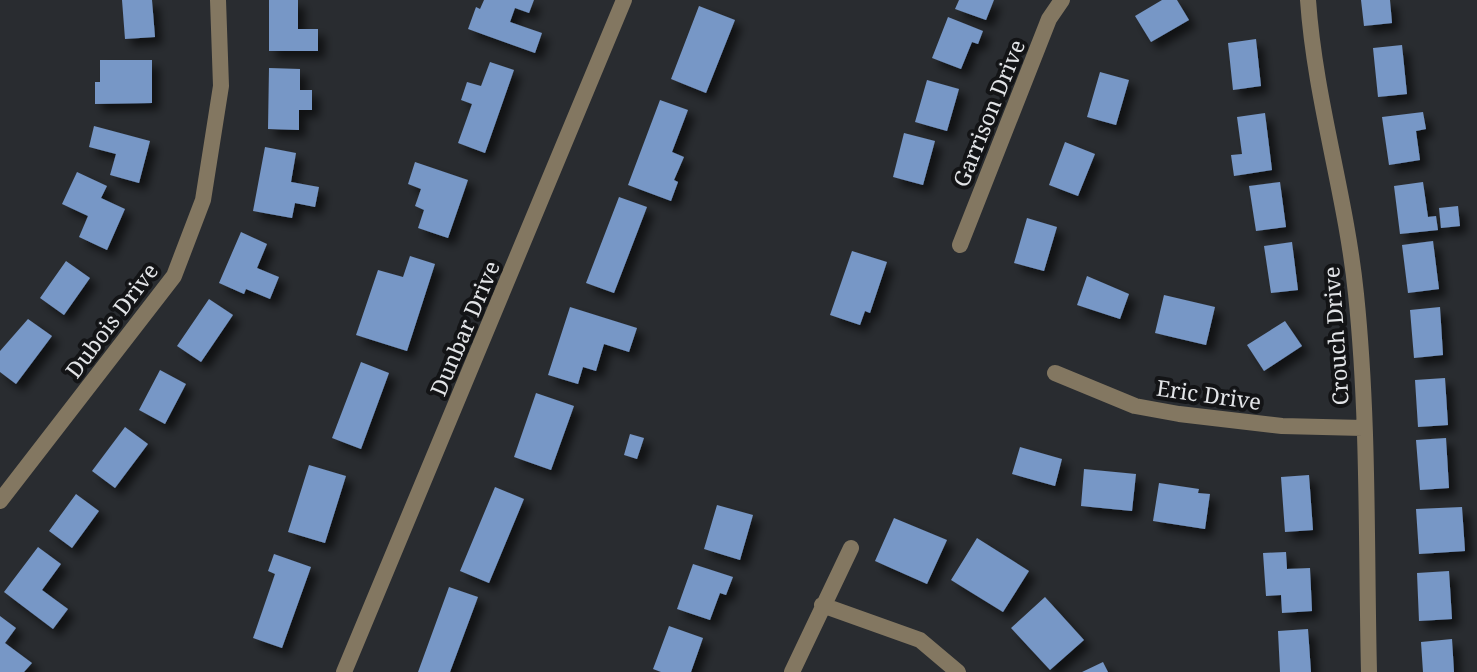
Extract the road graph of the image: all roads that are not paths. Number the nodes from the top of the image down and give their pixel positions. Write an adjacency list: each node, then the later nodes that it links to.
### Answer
1 (218, 0): 8 (street, Dubois Drive)
2 (624, 0): 11 (street, Dunbar Drive)
3 (1062, 0): 5 (street, Garrison Drive)
4 (1308, 0): 7 (street, Crouch Drive)
5 (960, 245)
6 (1055, 373): 7 (street, Eric Drive)
7 (1363, 428): 14 (street, Crouch Drive)
8 (0, 501)
9 (851, 548): 10 (street)
10 (822, 605): 12 (street); 13 (street)
11 (344, 672)
12 (792, 672)
13 (958, 672)
14 (1369, 672)

